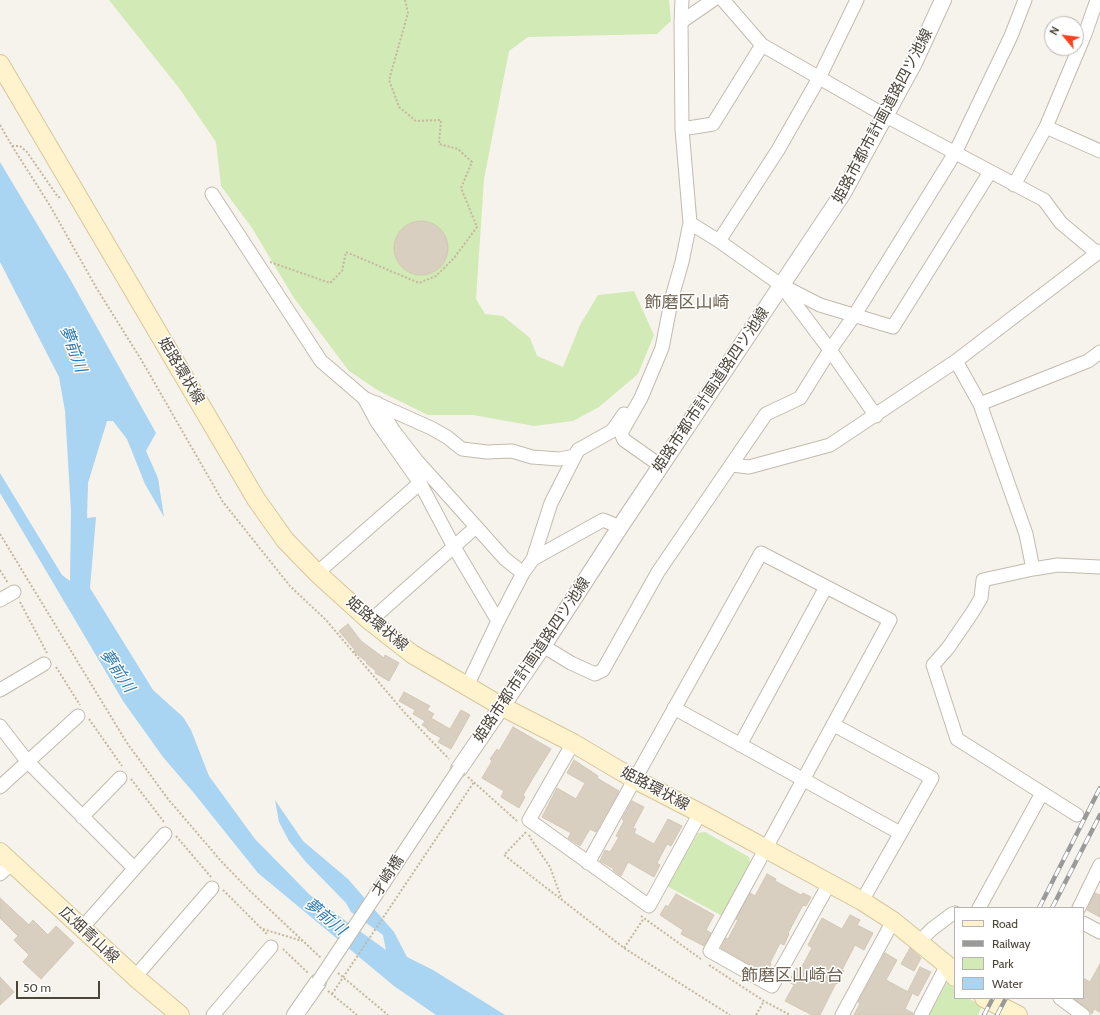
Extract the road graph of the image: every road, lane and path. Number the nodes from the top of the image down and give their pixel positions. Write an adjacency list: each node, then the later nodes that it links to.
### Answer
1 (405, 0): 26 (path)
2 (682, 0): 9 (street)
3 (713, 0): 9 (street)
4 (723, 0): 10 (street)
5 (857, 0): 12 (street)
6 (943, 0): 13 (street, 姫路市都市計画道路四ツ池線)
7 (1025, 0): 18 (street)
8 (1097, 0): 14 (street)
9 (681, 22): 15 (street)
10 (762, 45): 12 (street); 15 (street)
11 (0, 64): 22 (main road, 姫路環状線)
12 (819, 78): 13 (street); 24 (street)
13 (886, 116): 18 (street); 27 (street, 姫路市都市計画道路四ツ池線)
14 (1046, 127): 17 (street); 20 (street)
15 (682, 129): 23 (street)
16 (12, 146): 22 (path)
17 (1100, 151)
18 (955, 153): 19 (street); 28 (street)
19 (990, 172): 20 (street); 28 (street)
20 (1014, 185): 25 (street)
21 (212, 194): 26 (street)
22 (82, 204): 50 (main road, 姫路環状線)
23 (690, 223): 24 (street); 36 (street); 39 (street)
24 (719, 241): 27 (street)
25 (1099, 252): 31 (street)
26 (257, 263): 32 (street)
27 (781, 285): 28 (street); 29 (street); 39 (street, 姫路市都市計画道路四ツ池線)
28 (854, 316): 29 (street)
29 (830, 350): 35 (street); 38 (street)
30 (1100, 352): 34 (street)
31 (956, 361): 34 (street); 35 (street)
32 (364, 398): 33 (street); 37 (street)
33 (377, 403): 36 (street); 37 (street)
34 (980, 404): 47 (street)
35 (876, 416): 38 (street)
36 (575, 456): 45 (street)
37 (413, 464): 40 (street); 41 (street)
38 (731, 465): 56 (street)
39 (662, 466): 42 (street, 姫路市都市計画道路四ツ池線)
40 (420, 483): 44 (street); 50 (street)
41 (476, 527): 44 (street); 49 (street)
42 (620, 527): 45 (street); 56 (street, 姫路市都市計画道路四ツ池線)
43 (0, 534): 98 (path)
44 (454, 547): 54 (street); 55 (street)
45 (533, 559): 49 (street)
46 (1100, 567): 47 (street)
47 (1033, 569): 74 (street)
48 (0, 570): 52 (path)
49 (523, 572): 55 (street)
50 (317, 573): 54 (main road, 姫路環状線)
51 (826, 587): 61 (street); 63 (street); 66 (street)
52 (14, 592): 53 (street); 57 (path)
53 (0, 600)
54 (370, 621): 58 (main road, 姫路環状線)
55 (498, 621): 58 (street)
56 (543, 646): 60 (street, 姫路市都市計画道路四ツ池線)
57 (49, 661): 59 (street); 62 (path)
58 (467, 686): 60 (main road, 姫路環状線)
59 (0, 690)
60 (501, 706): 65 (main road, 姫路環状線); 68 (street, 姫路市都市計画道路四ツ池線)
61 (674, 708): 66 (street); 70 (street)
62 (82, 713): 67 (street); 69 (path)
63 (834, 725): 71 (street); 79 (street)
64 (0, 726): 67 (street)
65 (573, 743): 70 (main road, 姫路環状線); 82 (street)
66 (740, 745): 71 (street)
67 (28, 761): 73 (street); 77 (street)
68 (459, 769): 106 (street, 才崎橋, bridge)
69 (125, 775): 77 (street); 78 (path)
70 (634, 779): 75 (main road, 姫路環状線); 82 (street)
71 (803, 780): 79 (street); 80 (street)
72 (474, 782): 107 (path, bridge)
73 (0, 787)
74 (1042, 793): 76 (street); 89 (street)
75 (700, 813): 80 (main road, 姫路環状線); 82 (street)
76 (1077, 815)
77 (82, 817): 84 (street)
78 (168, 830): 84 (street); 86 (path)
79 (900, 833): 87 (street)
80 (765, 849): 85 (main road, 姫路環状線); 85 (street)
81 (4, 863): 95 (main road, 広畑青山線)
82 (588, 863)
83 (1100, 864): 90 (street)
84 (134, 868): 95 (street)
85 (830, 884): 87 (main road, 姫路環状線)
86 (216, 885): 96 (path); 105 (street)
87 (862, 901): 93 (main road, 姫路環状線)
88 (562, 902): 88 (path); 101 (path)
89 (980, 907)
90 (1079, 907)
91 (954, 914): 99 (street)
92 (644, 918): 101 (path)
93 (893, 921): 99 (main road, 姫路環状線); 118 (street)
94 (1084, 924): 97 (street)
95 (82, 928): 105 (main road, 広畑青山線)
96 (262, 929): 98 (path); 100 (path)
97 (1100, 932)
98 (304, 942): 102 (path)
99 (919, 942): 104 (main road, 姫路環状線)
100 (274, 944): 106 (path); 112 (street)
101 (624, 948): 116 (path)
102 (321, 958)
103 (333, 968): 115 (path)
104 (951, 971): 119 (street)
105 (135, 977): 111 (main road, 広畑青山線)
106 (315, 987): 107 (path); 113 (street)
107 (332, 994): 114 (path)
108 (986, 999): 120 (main road)
109 (1061, 999): 121 (street)
110 (764, 1001): 117 (path)
111 (180, 1015)
112 (213, 1015)
113 (295, 1015)
114 (357, 1015)
115 (388, 1015)
116 (730, 1015)
117 (756, 1015)
118 (842, 1015)
119 (921, 1015)
120 (1018, 1015)
121 (1083, 1015)

